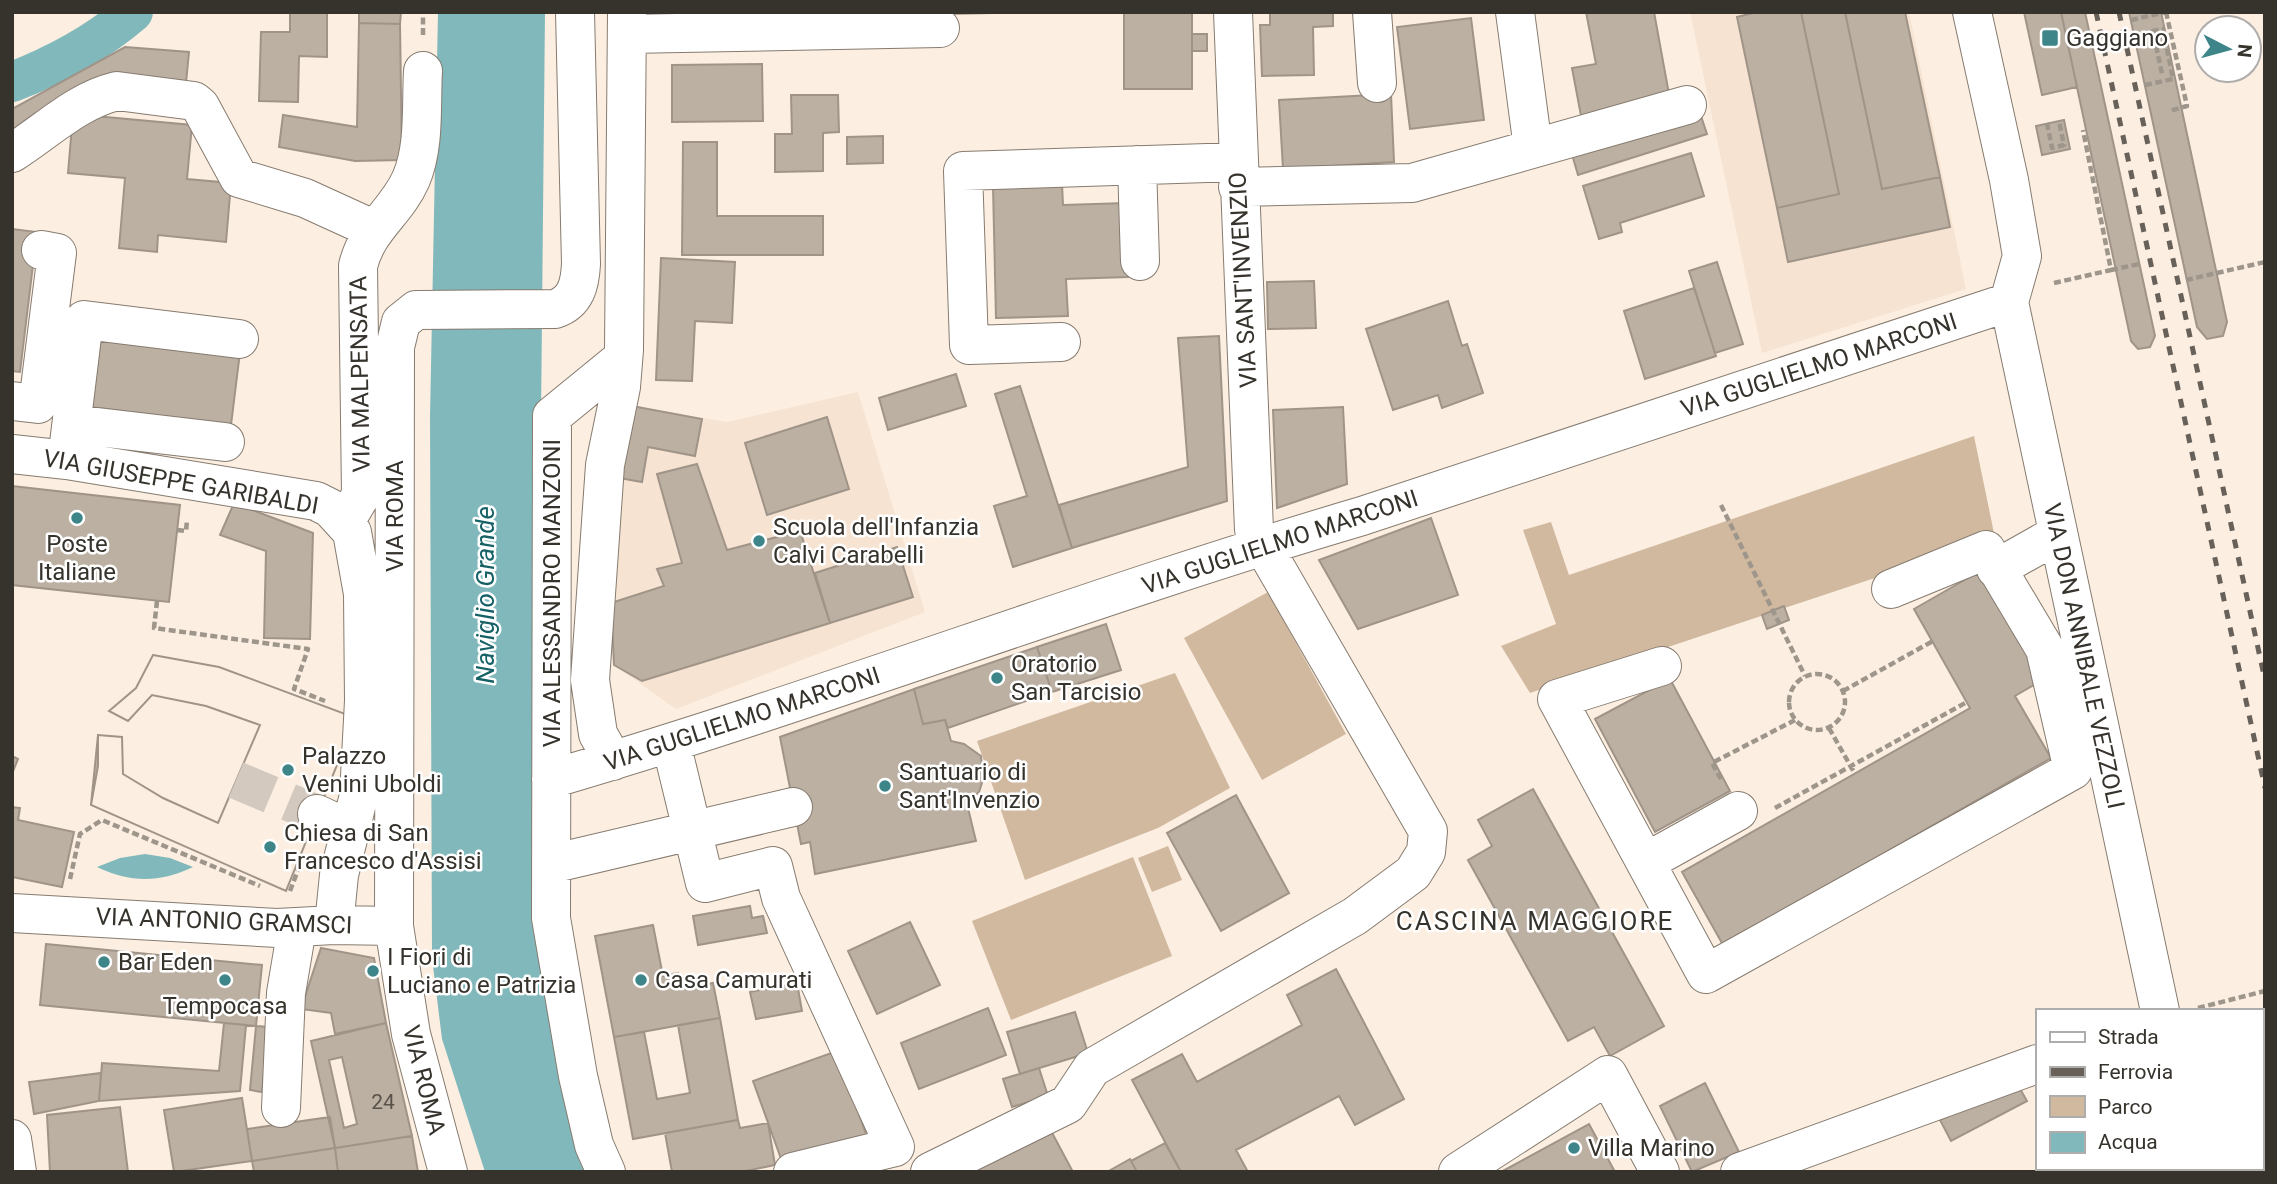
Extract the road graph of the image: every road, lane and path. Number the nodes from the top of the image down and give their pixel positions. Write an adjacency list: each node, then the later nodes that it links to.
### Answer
1 (575, 12): 71 (street, VIA ROMA)
2 (1233, 12): 22 (street, VIA SANT'INVENZIO)
3 (1372, 12): 12 (street)
4 (1515, 12): 19 (street)
5 (1972, 12): 30 (street)
6 (2166, 12): 8 (path); 15 (path)
7 (633, 19): 9 (street); 33 (street, VIA ALESSANDRO MANZONI)
8 (2131, 20)
9 (940, 28)
10 (423, 71): 23 (street, VIA MALPENSATA)
11 (2162, 74): 13 (path)
12 (1377, 83)
13 (2145, 85)
14 (1687, 105): 19 (street)
15 (2170, 111)
16 (2059, 121): 17 (path)
17 (2047, 123)
18 (2082, 130): 28 (path)
19 (1533, 148): 22 (street)
20 (12, 153): 23 (street)
21 (1137, 165): 22 (street); 25 (street); 32 (street)
22 (1238, 174): 43 (street, VIA SANT'INVENZIO)
23 (373, 229): 40 (street, VIA MALPENSATA)
24 (41, 250): 34 (street)
25 (1140, 261)
26 (2265, 262): 29 (path)
27 (2139, 264): 28 (path)
28 (2111, 270): 30 (path)
29 (2186, 280)
30 (2009, 302): 42 (street, VIA DON ANNIBALE VEZZOLI); 43 (street, VIA GUGLIELMO MARCONI)
31 (239, 339): 35 (street)
32 (1061, 342)
33 (624, 346): 56 (street, VIA ALESSANDRO MANZONI); 60 (street, VIA ALESSANDRO MANZONI)
34 (12, 401)
35 (69, 442): 36 (street); 37 (street, VIA GIUSEPPE GARIBALDI); 40 (street, VIA GIUSEPPE GARIBALDI)
36 (225, 442)
37 (12, 454)
38 (1721, 505): 49 (path)
39 (188, 511): 41 (path)
40 (345, 522): 63 (street, VIA ROMA)
41 (177, 530)
42 (2058, 534): 44 (street); 73 (street, VIA DON ANNIBALE VEZZOLI)
43 (1264, 545): 55 (street, VIA GUGLIELMO MARCONI); 83 (street, VIA SANT'INVENZIO)
44 (1996, 569): 45 (street); 65 (street)
45 (1891, 589)
46 (157, 601): 52 (path)
47 (1933, 641): 50 (path)
48 (1662, 666): 65 (street)
49 (1805, 676): 50 (path); 53 (path)
50 (1843, 691): 54 (path)
51 (1967, 702): 58 (path)
52 (331, 703)
53 (1795, 720): 54 (path); 57 (path)
54 (1829, 728): 58 (path)
55 (668, 751): 56 (street, VIA GUGLIELMO MARCONI); 64 (street)
56 (613, 761): 60 (street, VIA GUGLIELMO MARCONI)
57 (1715, 762)
58 (1850, 766): 59 (path); 62 (path)
59 (1855, 774)
60 (551, 779): 66 (street)
61 (793, 807): 64 (street)
62 (1738, 811): 65 (street)
63 (329, 820): 70 (path); 70 (street, VIA ROMA)
64 (692, 828): 66 (street); 78 (street)
65 (1646, 862)
66 (551, 864): 81 (street)
67 (262, 887): 69 (path)
68 (12, 913): 69 (street, VIA ANTONIO GRAMSCI)
69 (62, 914): 70 (street, VIA ANTONIO GRAMSCI)
70 (306, 917): 71 (street, VIA ANTONIO GRAMSCI); 76 (street, VIA ROMA)
71 (394, 926): 80 (street, VIA ROMA)
72 (2265, 991): 74 (path)
73 (2160, 1009)
74 (2195, 1009)
75 (2036, 1064): 86 (street)
76 (281, 1108)
77 (12, 1139): 79 (street)
78 (901, 1159): 82 (street)
79 (17, 1172)
80 (448, 1172)
81 (606, 1172)
82 (793, 1172)
83 (930, 1172)
84 (1458, 1172): 85 (street)
85 (1661, 1172)
86 (1740, 1172)

